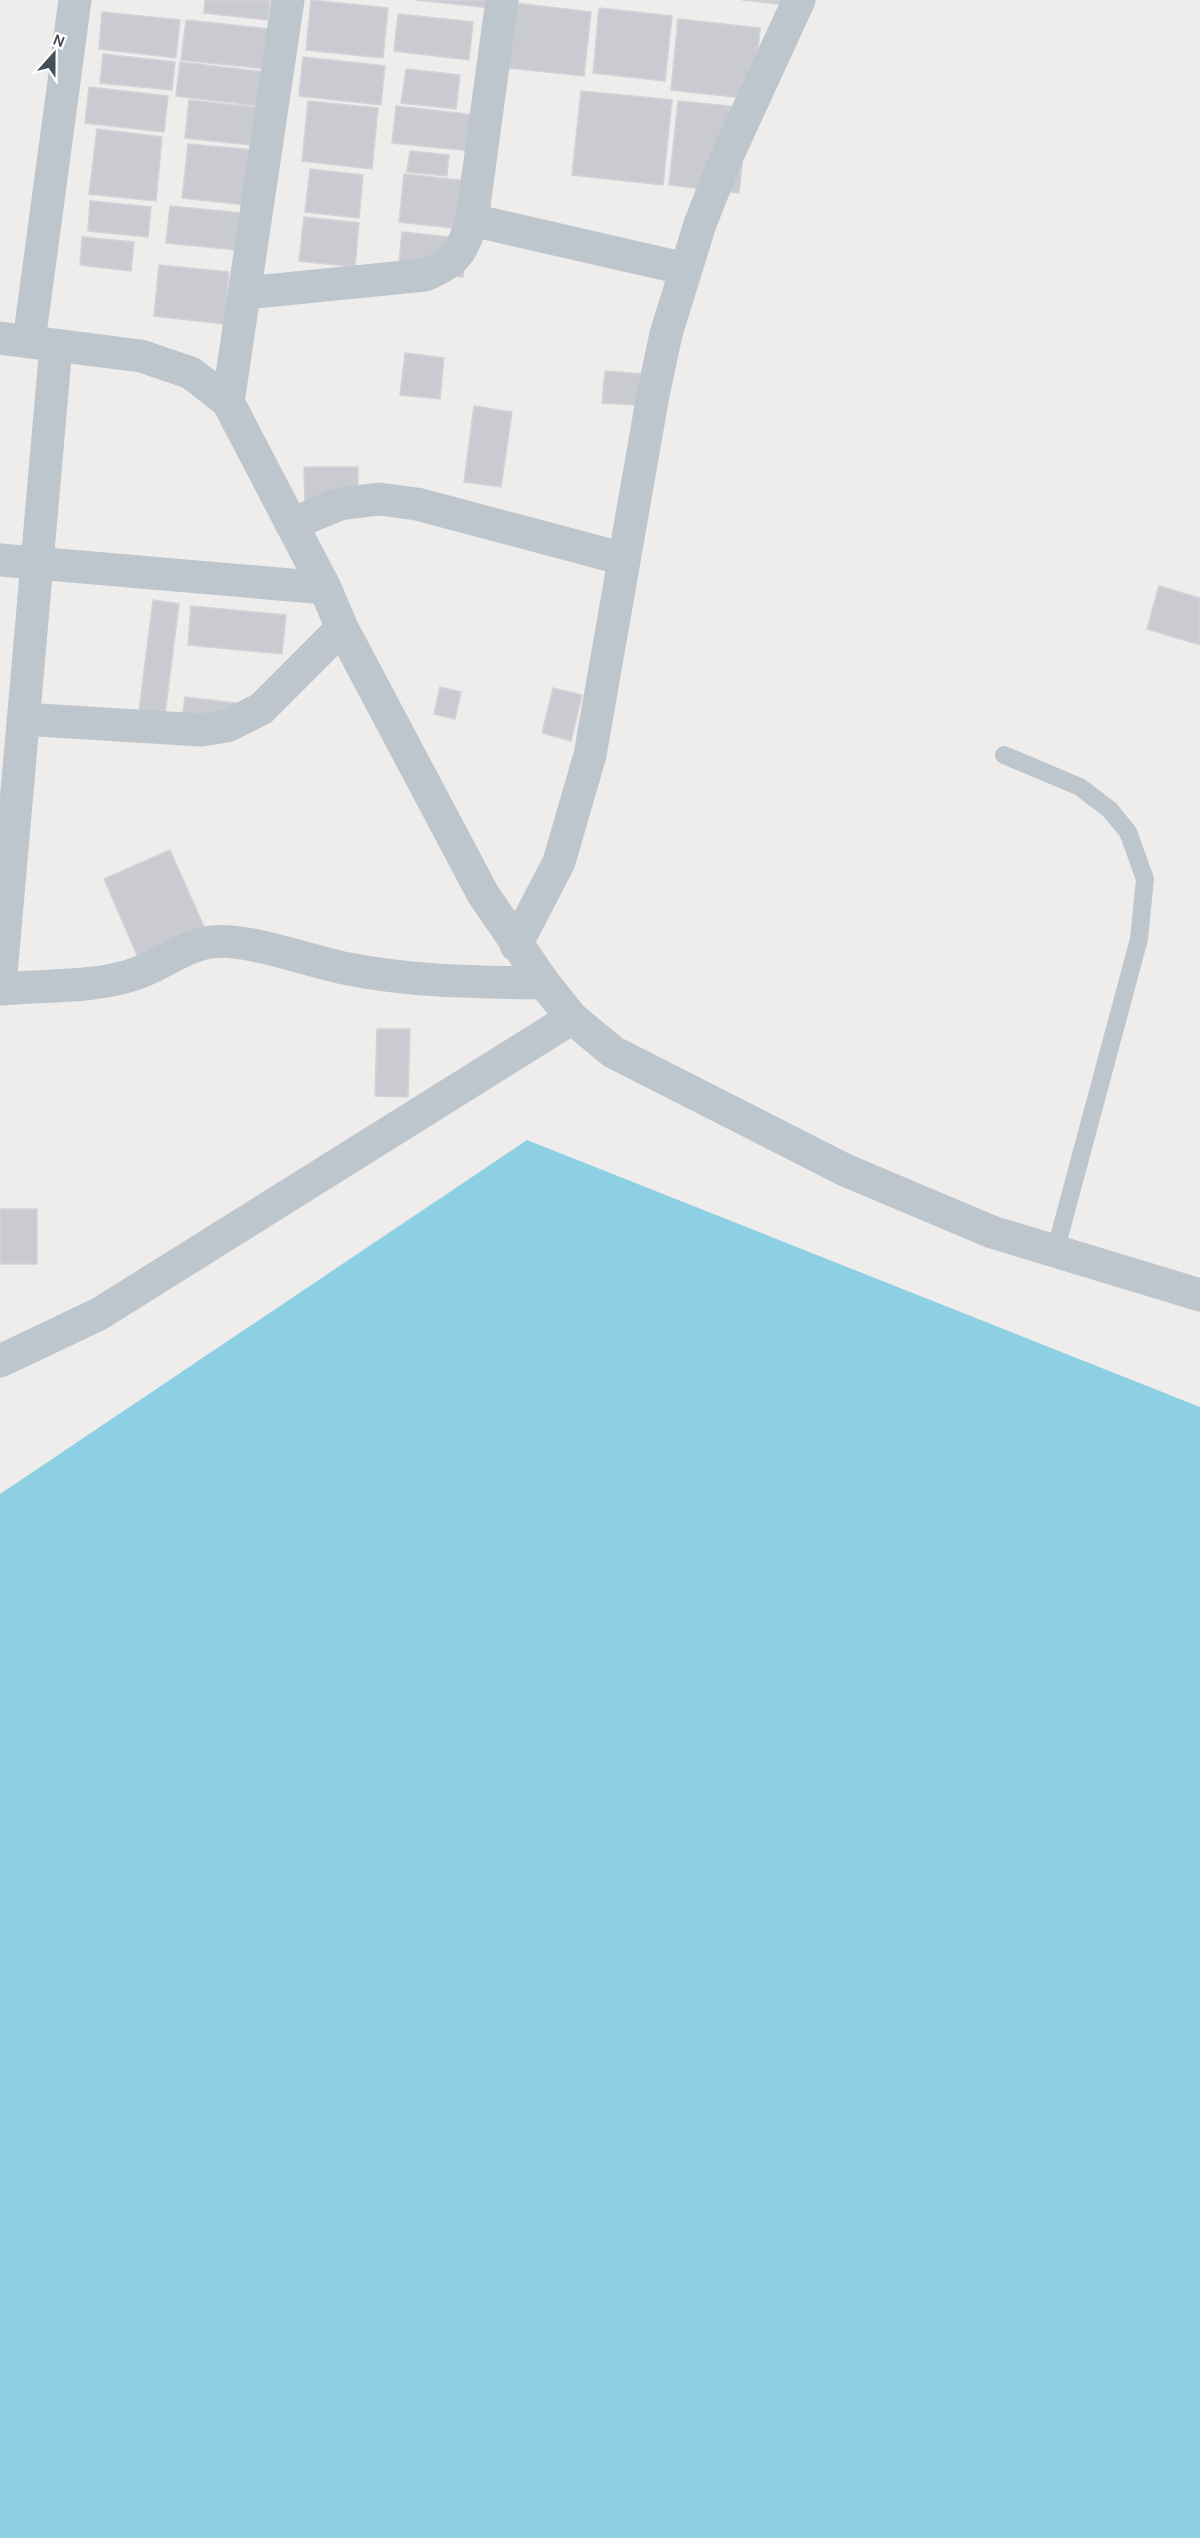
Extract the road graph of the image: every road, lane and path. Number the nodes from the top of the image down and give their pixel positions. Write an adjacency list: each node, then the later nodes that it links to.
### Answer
1 (75, 0): 8 (street)
2 (288, 0): 7 (street)
3 (502, 0): 5 (street)
4 (799, 0): 6 (street)
5 (472, 220): 6 (street); 7 (street)
6 (686, 269): 11 (street)
7 (244, 293): 9 (street)
8 (28, 342): 9 (street); 13 (street)
9 (228, 402): 10 (street)
10 (291, 524): 11 (street); 14 (street)
11 (624, 559): 20 (street)
12 (0, 560): 13 (street)
13 (37, 564): 14 (street); 16 (street)
14 (325, 588): 15 (street)
15 (342, 628): 17 (street); 20 (street)
16 (13, 685): 17 (street)
17 (23, 719): 19 (street)
18 (1004, 755): 24 (lane)
19 (7, 828): 22 (street)
20 (516, 945): 21 (street)
21 (544, 983): 22 (street); 23 (street)
22 (0, 987)
23 (572, 1018): 24 (street); 26 (street)
24 (1055, 1252): 25 (street)
25 (1200, 1295)
26 (0, 1361)

